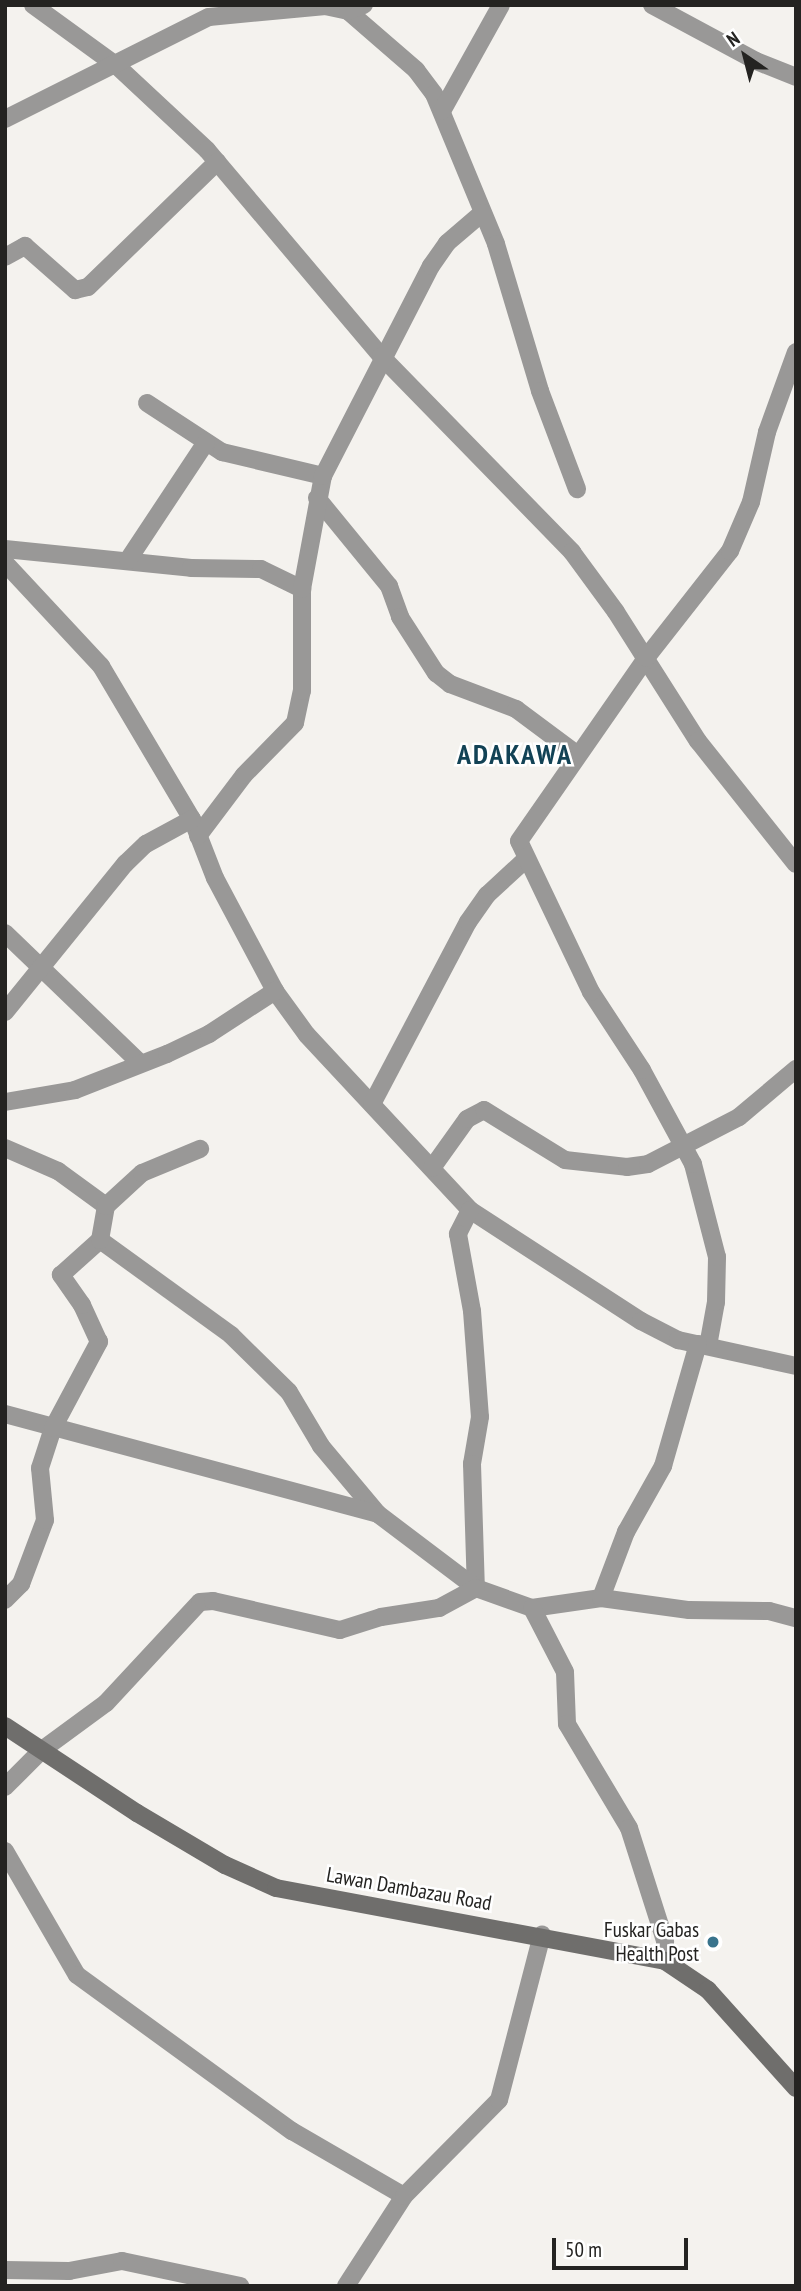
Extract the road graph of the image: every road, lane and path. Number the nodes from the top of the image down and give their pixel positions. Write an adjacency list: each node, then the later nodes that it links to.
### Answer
1 (33, 5): 6 (street)
2 (501, 5): 8 (street)
3 (652, 5): 7 (street)
4 (325, 6): 5 (street); 6 (street)
5 (356, 8): 8 (street)
6 (117, 66): 9 (street); 10 (street)
7 (796, 77)
8 (442, 111): 11 (street)
9 (5, 119)
10 (217, 162): 12 (street); 14 (street)
11 (482, 213): 14 (street); 18 (street)
12 (5, 257)
13 (796, 352): 24 (street)
14 (381, 356): 17 (street); 24 (street)
15 (147, 403): 16 (street)
16 (206, 442): 17 (street); 21 (street)
17 (323, 476): 19 (street)
18 (577, 489)
19 (317, 498): 23 (street); 25 (street)
20 (5, 549): 21 (street)
21 (128, 560): 23 (street)
22 (5, 564): 26 (street)
23 (302, 589): 26 (street)
24 (646, 658): 25 (street); 28 (street)
25 (578, 755): 27 (street)
26 (195, 827): 30 (street); 31 (street)
27 (526, 859): 36 (street); 37 (street)
28 (796, 864)
29 (5, 933): 30 (street)
30 (42, 966): 32 (street); 33 (street)
31 (275, 990): 33 (street); 36 (street)
32 (5, 1012)
33 (139, 1062): 35 (street)
34 (796, 1069): 37 (street)
35 (5, 1102)
36 (372, 1104): 40 (street)
37 (684, 1147): 40 (street); 44 (street)
38 (5, 1148): 41 (street)
39 (200, 1149): 41 (street)
40 (432, 1168): 42 (street)
41 (106, 1206): 43 (street)
42 (470, 1210): 44 (street); 49 (street)
43 (100, 1240): 47 (street); 48 (street)
44 (703, 1345): 45 (street); 50 (street)
45 (796, 1366)
46 (5, 1414): 47 (street)
47 (53, 1428): 48 (street); 51 (street)
48 (378, 1514): 49 (street)
49 (476, 1588): 52 (street); 55 (street)
50 (601, 1598): 52 (street); 53 (street)
51 (5, 1600)
52 (532, 1608): 59 (street)
53 (796, 1618)
54 (5, 1726): 55 (main road, Lawan Dambazau Road)
55 (42, 1750): 56 (street); 58 (main road, Lawan Dambazau Road)
56 (5, 1787)
57 (5, 1851): 61 (street)
58 (542, 1935): 59 (main road, Lawan Dambazau Road); 61 (street)
59 (665, 1961): 60 (main road, Lawan Dambazau Road)
60 (796, 2088)
61 (404, 2196): 64 (street)
62 (5, 2270): 63 (street)
63 (240, 2286)
64 (346, 2286)

